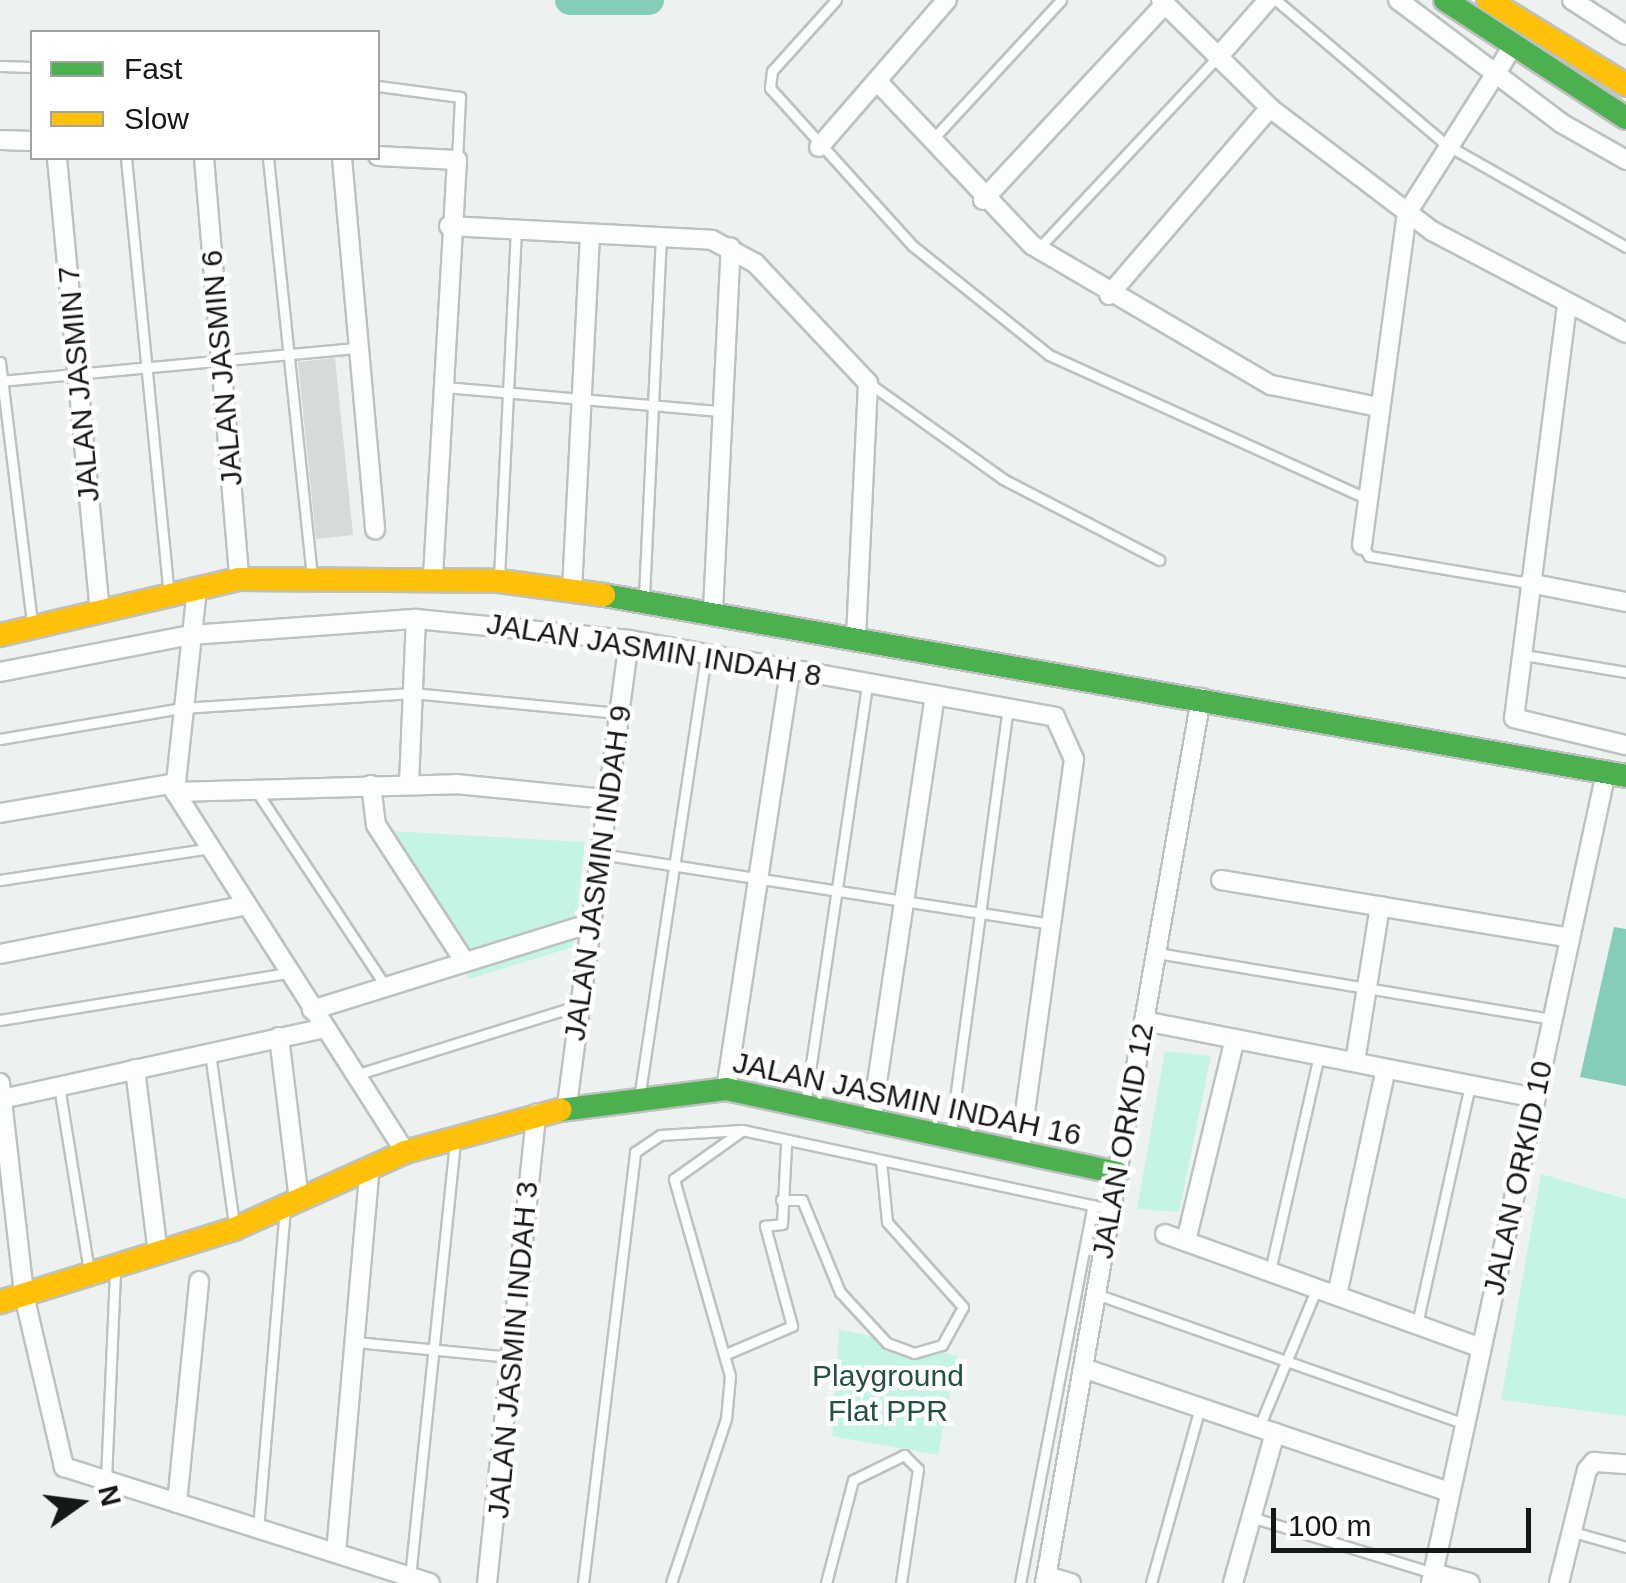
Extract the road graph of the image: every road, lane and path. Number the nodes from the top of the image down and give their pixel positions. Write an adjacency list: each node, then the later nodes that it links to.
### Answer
1 (836, 0): 25 (lane)
2 (947, 0): 16 (street)
3 (1061, 0): 23 (lane)
4 (1272, 0): 12 (street); 24 (lane)
5 (1398, 0): 15 (street)
6 (1446, 0): 11 (street)
7 (1488, 0): 17 (street)
8 (1163, 2): 12 (street); 34 (street)
9 (1577, 2): 10 (street)
10 (1626, 36)
11 (1511, 49): 15 (street); 20 (street)
12 (1218, 57): 19 (street); 42 (lane)
13 (0, 66): 14 (lane)
14 (30, 67)
15 (1493, 75): 24 (street); 33 (street)
16 (877, 82): 23 (street); 25 (street)
17 (1626, 85)
18 (380, 86): 32 (lane)
19 (1270, 108): 35 (street); 43 (street)
20 (1626, 118)
21 (0, 140): 22 (street)
22 (30, 141)
23 (930, 142): 34 (street)
24 (1445, 144): 35 (street); 41 (lane)
25 (819, 147): 60 (lane)
26 (380, 156): 32 (street)
27 (57, 160): 51 (street, JALAN JASMIN 7)
28 (126, 160): 50 (lane)
29 (204, 160): 48 (street, JALAN JASMIN 6)
30 (268, 160): 47 (lane)
31 (342, 160): 46 (street)
32 (457, 160): 36 (street)
33 (1626, 160)
34 (983, 200): 42 (street)
35 (1407, 213): 44 (street); 58 (street)
36 (449, 226): 37 (street); 54 (street)
37 (516, 230): 38 (street); 55 (lane)
38 (590, 234): 39 (street); 56 (street)
39 (661, 238): 40 (street); 57 (lane)
40 (731, 246): 53 (street); 59 (street)
41 (1626, 247)
42 (1038, 249): 43 (street)
43 (1109, 295): 58 (street)
44 (1567, 305): 45 (street); 68 (street)
45 (1626, 333)
46 (359, 348): 47 (lane); 61 (street)
47 (289, 354): 48 (lane); 64 (lane)
48 (221, 360): 50 (lane); 66 (street, JALAN JASMIN 6)
49 (0, 362): 52 (lane)
50 (146, 367): 51 (lane); 71 (lane)
51 (78, 374): 52 (lane); 75 (street, JALAN JASMIN 7)
52 (1, 381): 77 (lane)
53 (868, 383): 63 (lane); 79 (street)
54 (442, 386): 55 (lane); 65 (street)
55 (508, 392): 56 (lane); 67 (lane)
56 (582, 399): 57 (lane); 70 (street)
57 (653, 405): 59 (lane); 72 (lane)
58 (1378, 407): 60 (street)
59 (721, 411): 74 (street)
60 (1368, 499): 62 (street)
61 (375, 530)
62 (1362, 546): 68 (lane)
63 (1159, 560)
64 (312, 575): 65 (street); 66 (street)
65 (433, 576): 67 (street)
66 (239, 579): 69 (street)
67 (499, 580): 70 (street)
68 (1529, 582): 73 (street); 83 (street)
69 (197, 589): 71 (street); 80 (street)
70 (572, 590): 72 (street)
71 (169, 595): 75 (street)
72 (644, 599): 74 (street)
73 (1626, 602)
74 (712, 610): 79 (street)
75 (100, 611): 77 (street)
76 (416, 619): 80 (street, JALAN JASMIN INDAH 8); 81 (street, JALAN JASMIN INDAH 8); 88 (street)
77 (32, 626): 78 (street)
78 (0, 635)
79 (856, 635): 90 (street)
80 (191, 636): 85 (street, JALAN JASMIN INDAH 8); 91 (street)
81 (628, 640): 82 (street, JALAN JASMIN INDAH 8); 93 (street, JALAN JASMIN INDAH 9)
82 (706, 654): 84 (street, JALAN JASMIN INDAH 8); 105 (lane)
83 (1516, 654): 86 (lane); 95 (street)
84 (790, 669): 87 (street, JALAN JASMIN INDAH 8); 106 (street)
85 (0, 672)
86 (1626, 672)
87 (867, 683): 89 (street, JALAN JASMIN INDAH 8); 109 (lane)
88 (413, 693): 91 (lane); 93 (lane); 97 (street)
89 (935, 696): 92 (street, JALAN JASMIN INDAH 8); 110 (street)
90 (1201, 698): 96 (street); 117 (street, JALAN ORKID 12)
91 (182, 708): 94 (lane); 100 (street)
92 (1008, 709): 113 (lane); 115 (street, JALAN JASMIN INDAH 8)
93 (619, 713): 101 (street, JALAN JASMIN INDAH 9)
94 (0, 739)
95 (1626, 746)
96 (1616, 774): 116 (street, JALAN ORKID 10)
97 (409, 784): 98 (street); 101 (street)
98 (371, 785): 99 (street); 119 (street)
99 (254, 787): 100 (street); 121 (lane)
100 (175, 788): 102 (street); 103 (street)
101 (607, 799): 104 (street, JALAN JASMIN INDAH 9)
102 (0, 813)
103 (205, 848): 107 (lane); 111 (street)
104 (600, 854): 105 (lane); 114 (street, JALAN JASMIN INDAH 9)
105 (674, 866): 106 (lane); 141 (lane)
106 (758, 879): 109 (lane); 139 (street)
107 (0, 880)
108 (1220, 880): 112 (street)
109 (835, 891): 110 (lane); 144 (lane)
110 (904, 902): 113 (lane); 146 (street)
111 (243, 906): 118 (street); 120 (street)
112 (1380, 906): 116 (street); 122 (street)
113 (982, 914): 115 (lane); 149 (lane)
114 (591, 923): 119 (street); 123 (street, JALAN JASMIN INDAH 9)
115 (1051, 924): 152 (street)
116 (1570, 938): 125 (street, JALAN ORKID 10)
117 (1157, 953): 122 (lane); 127 (street, JALAN ORKID 12)
118 (0, 954)
119 (465, 962): 121 (street)
120 (288, 973): 124 (street); 126 (lane)
121 (386, 987): 124 (street)
122 (1367, 988): 125 (lane); 133 (street)
123 (580, 1006): 136 (lane); 143 (street, JALAN JASMIN INDAH 9)
124 (312, 1010): 128 (street)
125 (1553, 1019): 142 (street, JALAN ORKID 10)
126 (0, 1020)
127 (1144, 1021): 130 (street); 155 (street, JALAN ORKID 12)
128 (324, 1028): 129 (street); 136 (street)
129 (280, 1037): 131 (street); 157 (street)
130 (1235, 1039): 132 (street); 161 (street)
131 (210, 1053): 134 (street); 159 (lane)
132 (1319, 1055): 133 (street); 164 (lane)
133 (1355, 1062): 135 (street)
134 (135, 1069): 138 (street); 162 (street)
135 (1386, 1069): 137 (street); 170 (street)
136 (355, 1076): 151 (street)
137 (1470, 1085): 142 (street); 172 (lane)
138 (59, 1086): 140 (street); 165 (lane)
139 (726, 1088): 141 (street, JALAN JASMIN INDAH 16); 144 (street, JALAN JASMIN INDAH 16)
140 (1, 1090): 169 (street)
141 (639, 1096): 143 (street, JALAN JASMIN INDAH 16)
142 (1536, 1098): 174 (street, JALAN ORKID 10)
143 (567, 1105): 145 (street, JALAN JASMIN INDAH 16)
144 (805, 1108): 146 (street, JALAN JASMIN INDAH 16)
145 (536, 1114): 148 (street, JALAN JASMIN INDAH 16); 177 (street, JALAN JASMIN INDAH 3)
146 (870, 1123): 149 (street, JALAN JASMIN INDAH 16)
147 (742, 1130): 150 (lane); 176 (lane); 201 (lane)
148 (456, 1136): 151 (street, JALAN JASMIN INDAH 16); 175 (lane)
149 (949, 1139): 152 (street, JALAN JASMIN INDAH 16)
150 (786, 1144): 153 (lane); 156 (lane)
151 (405, 1152): 154 (street, JALAN JASMIN INDAH 16)
152 (1019, 1153): 155 (street, JALAN JASMIN INDAH 16)
153 (881, 1160): 156 (lane); 158 (lane)
154 (370, 1168): 157 (street, JALAN JASMIN INDAH 16); 173 (street)
155 (1117, 1174): 158 (street, JALAN ORKID 12)
156 (781, 1200): 176 (lane)
157 (292, 1204): 159 (street, JALAN JASMIN INDAH 16); 192 (lane)
158 (1102, 1207): 168 (street, JALAN ORKID 12); 180 (lane)
159 (234, 1229): 162 (street, JALAN JASMIN INDAH 16)
160 (1165, 1234): 161 (street)
161 (1186, 1242): 164 (street)
162 (158, 1253): 163 (street, JALAN JASMIN INDAH 16)
163 (115, 1266): 165 (street, JALAN JASMIN INDAH 16); 188 (lane)
164 (1270, 1272): 167 (street)
165 (90, 1274): 169 (street, JALAN JASMIN INDAH 16)
166 (199, 1281): 190 (street)
167 (1317, 1288): 170 (street); 178 (lane)
168 (1096, 1294): 178 (lane); 179 (street, JALAN ORKID 12)
169 (24, 1295): 171 (street, JALAN JASMIN INDAH 16); 188 (street)
170 (1336, 1295): 172 (street)
171 (0, 1302)
172 (1417, 1324): 174 (street)
173 (355, 1342): 175 (lane); 195 (street)
174 (1482, 1348): 185 (street, JALAN ORKID 10)
175 (434, 1350): 177 (lane); 196 (lane)
176 (726, 1354): 202 (lane)
177 (511, 1357): 200 (street, JALAN JASMIN INDAH 3)
178 (1286, 1361): 185 (lane); 186 (lane)
179 (1083, 1368): 181 (street, JALAN ORKID 12); 182 (street)
180 (1056, 1394): 181 (lane); 183 (lane)
181 (1078, 1400): 184 (street, JALAN ORKID 12)
182 (1200, 1408): 186 (street); 207 (lane)
183 (1052, 1418): 184 (lane); 205 (lane)
184 (1074, 1422): 198 (street, JALAN ORKID 12)
185 (1465, 1424): 189 (street, JALAN ORKID 10)
186 (1267, 1430): 189 (street); 191 (street)
187 (1626, 1464): 193 (street)
188 (106, 1480): 190 (street)
189 (1450, 1492): 197 (street, JALAN ORKID 10)
190 (177, 1503): 192 (street)
191 (1251, 1517): 197 (lane); 208 (street)
192 (258, 1529): 195 (street)
193 (1570, 1531): 194 (lane); 210 (street)
194 (1626, 1547)
195 (336, 1553): 196 (street)
196 (410, 1577): 199 (street)
197 (1432, 1578): 209 (street)
198 (1046, 1580): 206 (street)
199 (430, 1583)
200 (487, 1583)
201 (584, 1583)
202 (671, 1583)
203 (826, 1583): 204 (lane)
204 (901, 1583)
205 (1020, 1583)
206 (1071, 1583)
207 (1151, 1583)
208 (1232, 1583)
209 (1470, 1583)
210 (1559, 1583)

